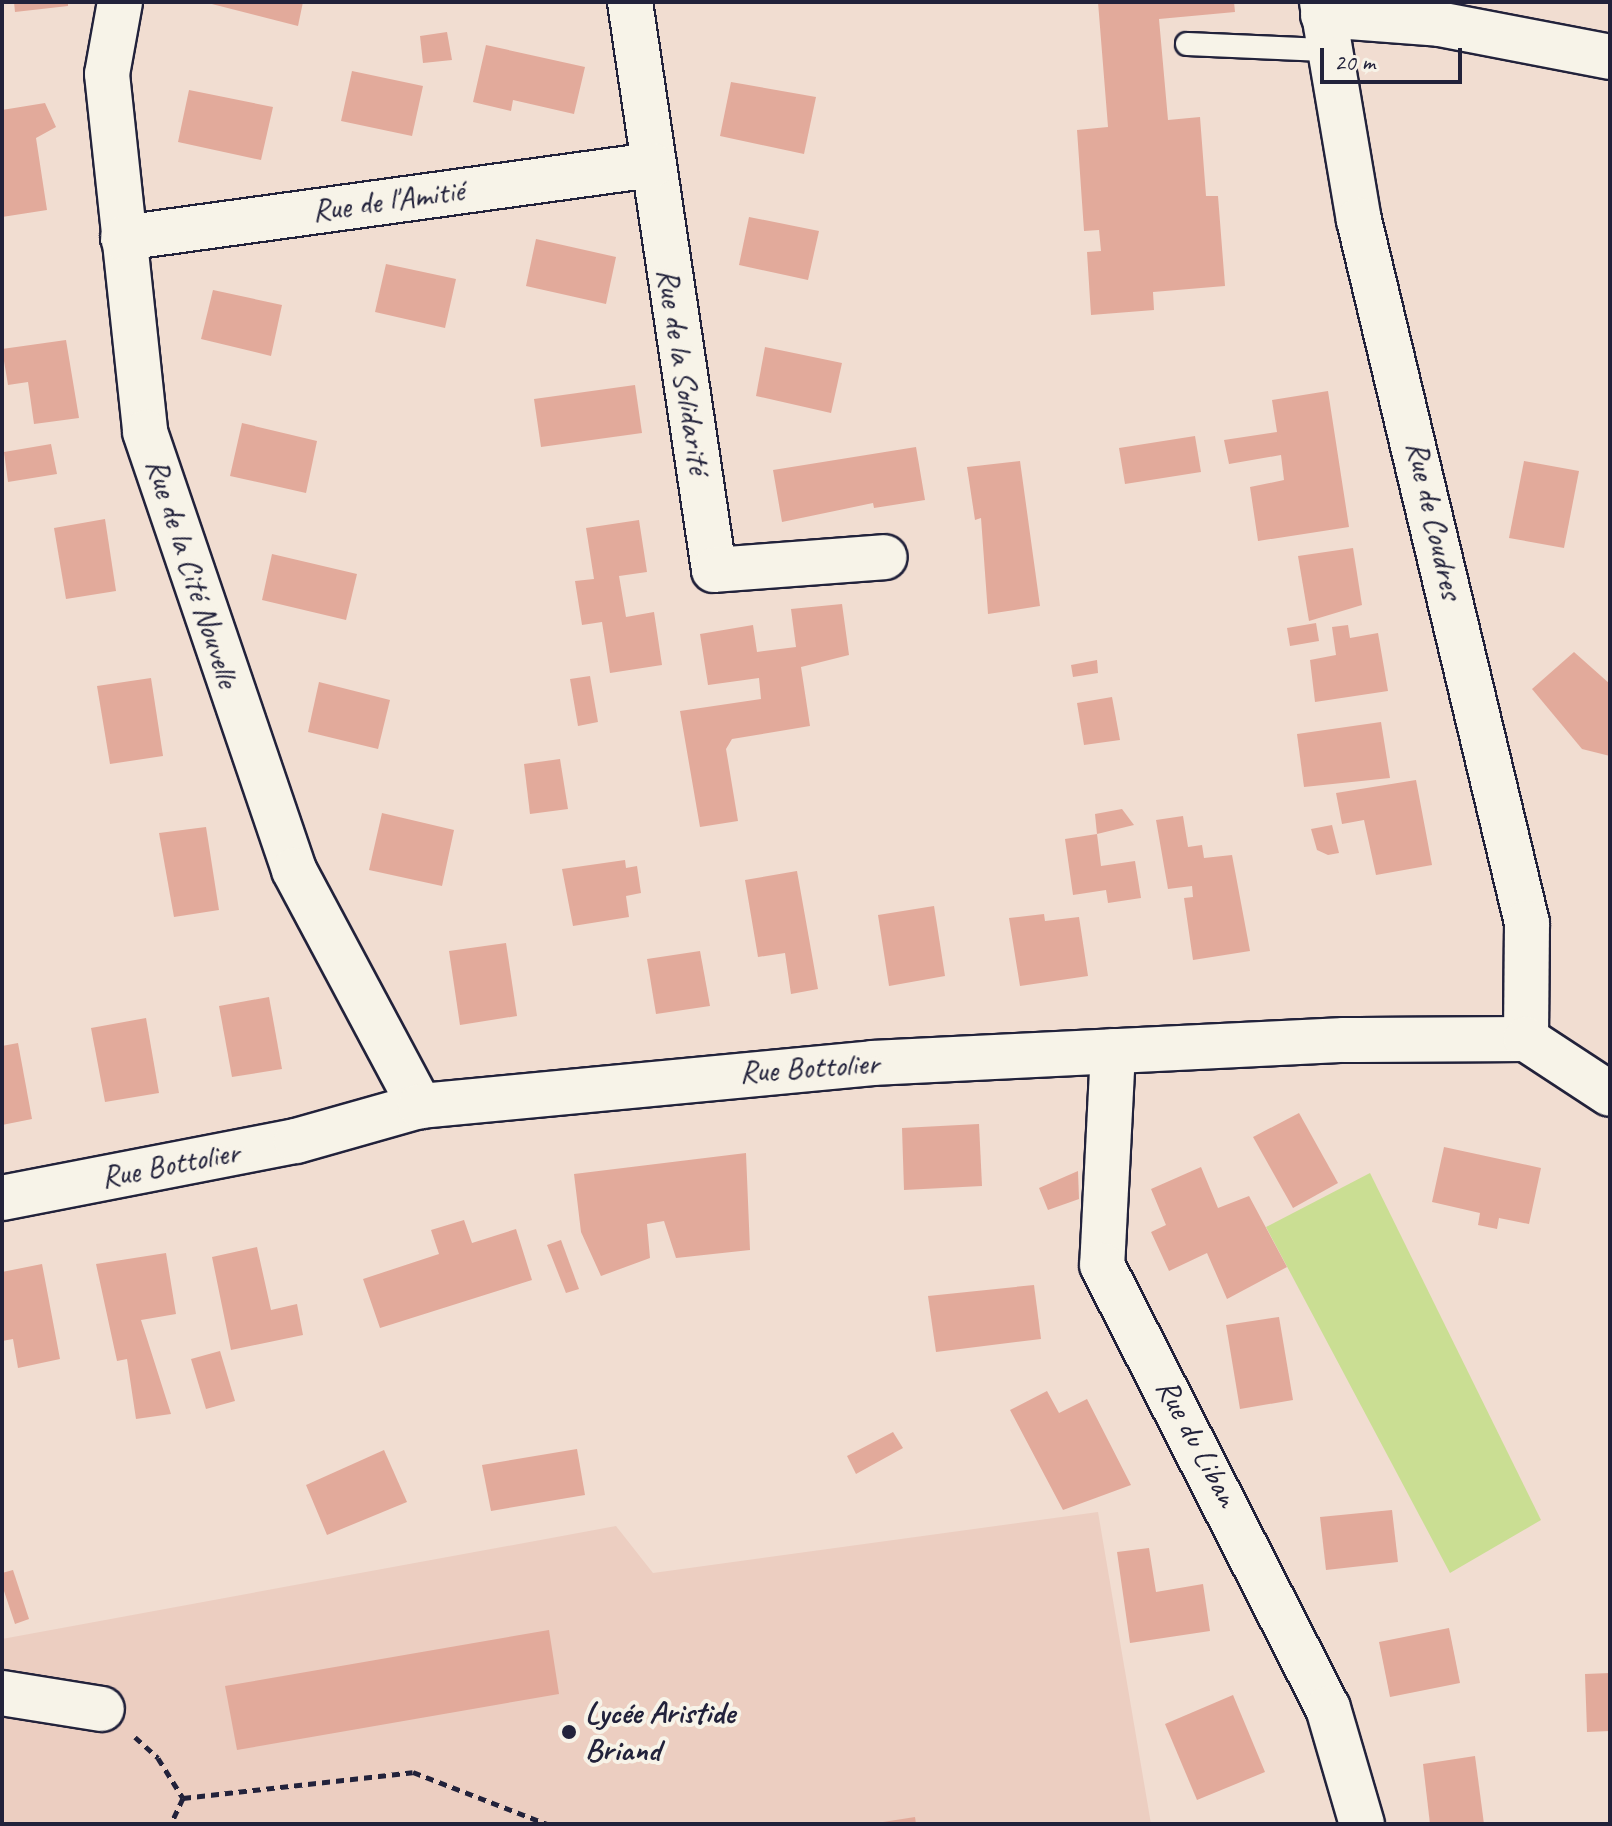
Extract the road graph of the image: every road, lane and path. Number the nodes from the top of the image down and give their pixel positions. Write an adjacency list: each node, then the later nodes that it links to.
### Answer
1 (120, 2): 7 (street, Rue de la Cité Nouvelle)
2 (630, 2): 6 (street, Rue de la Solidarité)
3 (1323, 22): 4 (lane); 5 (street); 9 (street, Rue de Coudres)
4 (1187, 44)
5 (1610, 57)
6 (652, 165): 7 (street, Rue de l'Amitié); 8 (street, Rue de la Solidarité)
7 (123, 238): 12 (street, Rue de la Cité Nouvelle)
8 (885, 557)
9 (1526, 1039): 10 (street, Rue Bottolier); 11 (street)
10 (1113, 1051): 12 (street, Rue Bottolier); 19 (street, Rue du Liban)
11 (1610, 1094)
12 (420, 1106): 13 (street, Rue Bottolier)
13 (2, 1198)
14 (2, 1693): 15 (street)
15 (102, 1709): 16 (path)
16 (183, 1798): 17 (path); 18 (path)
17 (171, 1824)
18 (547, 1824)
19 (1362, 1824)

